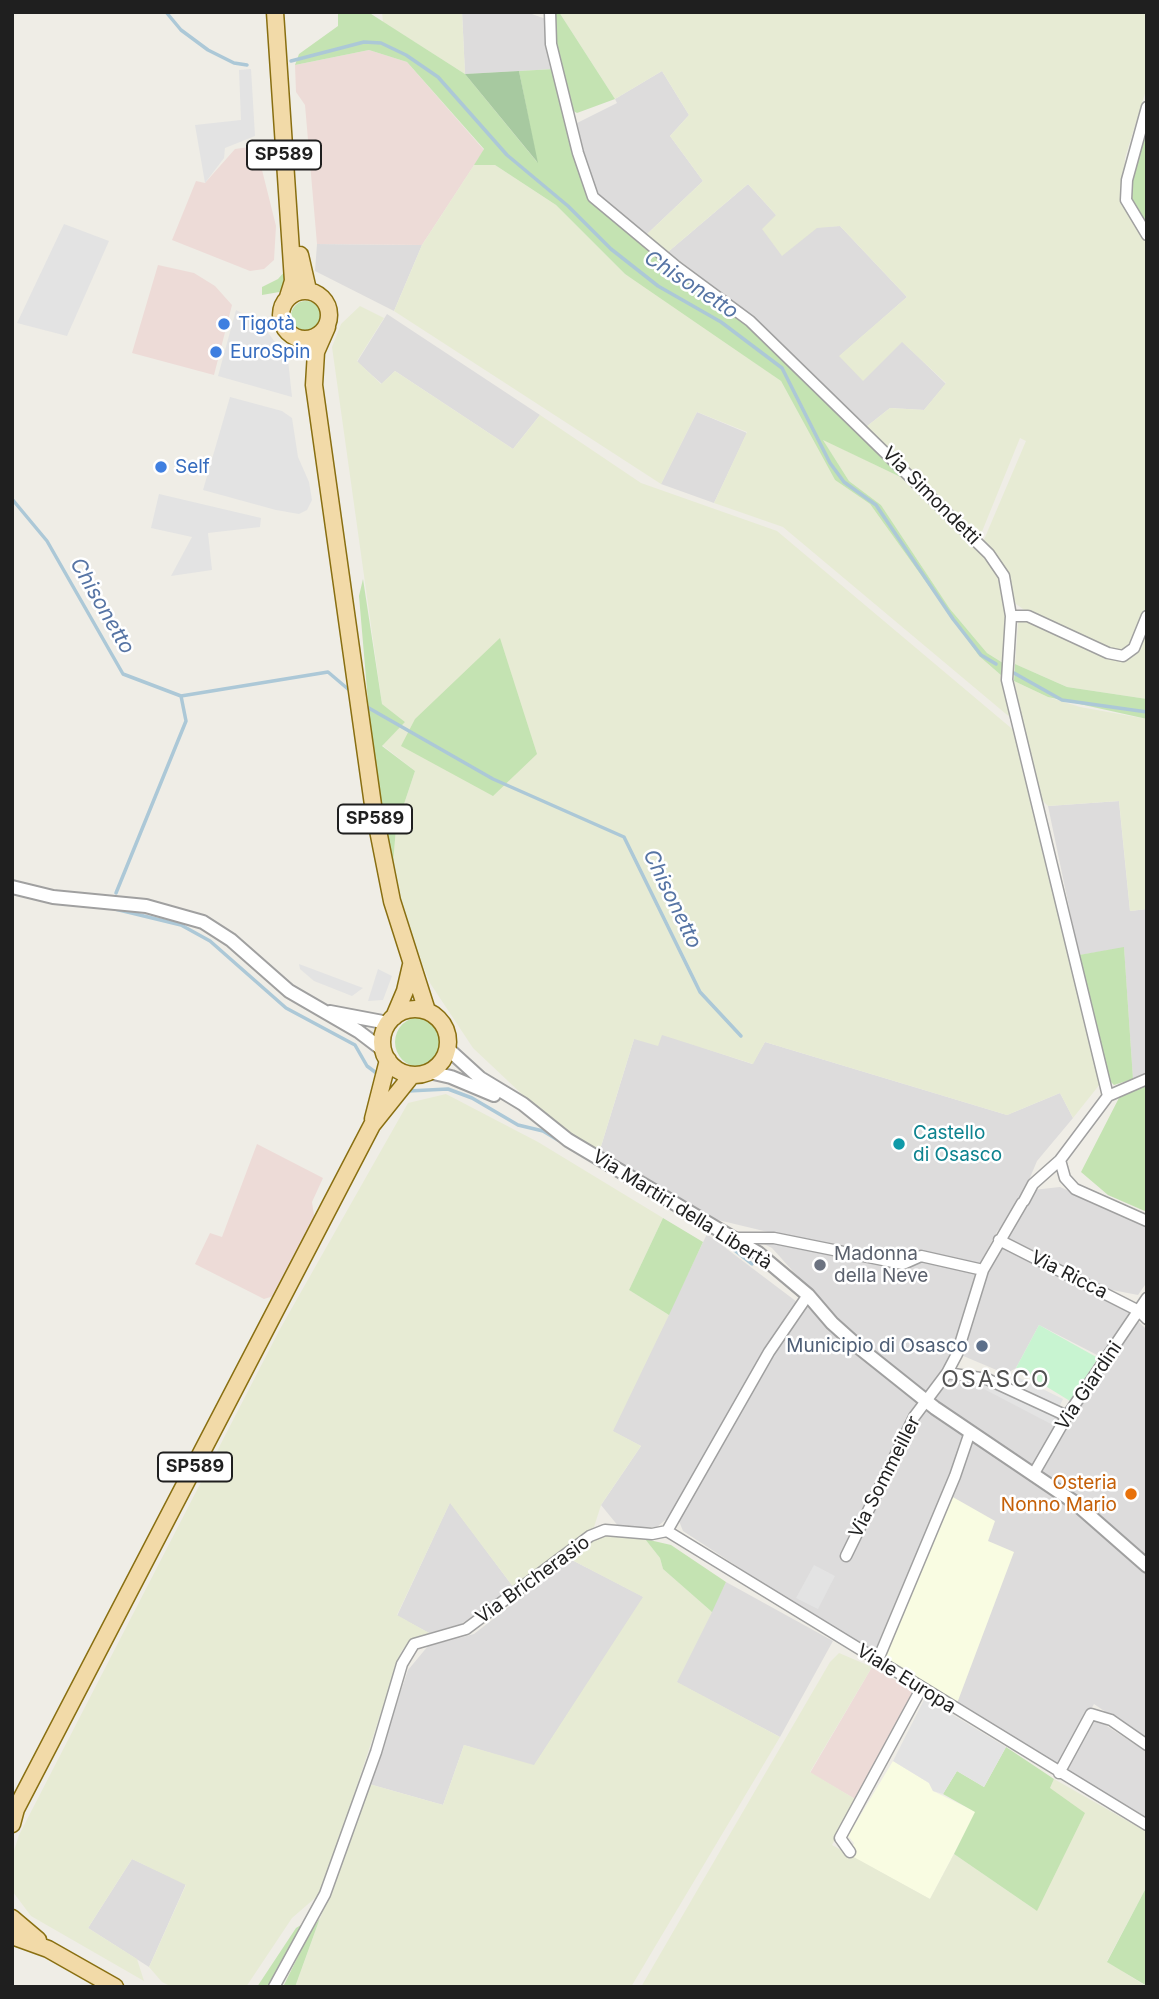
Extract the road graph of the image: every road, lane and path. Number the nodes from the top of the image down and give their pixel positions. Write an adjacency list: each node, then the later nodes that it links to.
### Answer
1 (275, 12): 7 (main road, SP589)
2 (282, 12): 6 (main road, SP589)
3 (550, 12): 11 (street, Via Simondetti)
4 (1147, 107): 5 (street)
5 (1147, 235)
6 (308, 290): 7 (main road); 8 (main road, SP589)
7 (288, 297): 9 (main road, SP589)
8 (327, 327): 9 (main road); 10 (main road, SP589)
9 (291, 335): 10 (main road, SP589)
10 (314, 385): 14 (main road, SP589)
11 (1011, 616): 12 (street); 23 (street, Via Simondetti)
12 (1147, 616)
13 (12, 887): 15 (street)
14 (412, 963): 16 (main road, SP589); 17 (main road, SP589)
15 (317, 1010): 17 (street); 19 (street)
16 (427, 1011): 17 (main road); 18 (main road, SP589)
17 (391, 1020): 19 (main road, SP589)
18 (447, 1048): 20 (main road); 24 (street, SP589)
19 (385, 1055): 21 (main road); 25 (main road, SP589)
20 (429, 1072): 21 (main road, SP589); 24 (street, SP589)
21 (412, 1075): 25 (main road, SP589)
22 (1147, 1079): 23 (street)
23 (1108, 1096): 26 (street, Via Sommeiller)
24 (541, 1119): 28 (street, Via Martiri della Libertà / SP589)
25 (372, 1125): 46 (main road, SP589)
26 (1060, 1160): 27 (street); 29 (street, Via Sommeiller)
27 (1147, 1221)
28 (736, 1238): 30 (street); 31 (street, Via Martiri della Libertà / SP589)
29 (999, 1240): 30 (street, Via Sommeiller); 33 (street, Via Ricca)
30 (983, 1270): 34 (street, Via Sommeiller)
31 (808, 1295): 35 (street, Via Martiri della Libertà / SP589); 39 (street)
32 (1147, 1298): 33 (street, Via Giardini)
33 (1143, 1315): 36 (street, Via Giardini)
34 (947, 1373): 35 (street, Via Sommeiller); 36 (street)
35 (925, 1399): 37 (street, Via Martiri della Libertà / SP589); 40 (street, Via Sommeiller)
36 (1067, 1416): 38 (street, Via Giardini)
37 (970, 1432): 38 (street, Via Martiri della Libertà / SP589); 42 (street)
38 (1033, 1475): 41 (street, Via Martiri della Libertà / SP589)
39 (667, 1531): 42 (street, Viale Europa); 53 (street, Via Bricherasio)
40 (846, 1556)
41 (1147, 1566)
42 (877, 1662): 43 (street, Viale Europa)
43 (921, 1689): 45 (street, Viale Europa); 48 (street)
44 (1147, 1745): 45 (street)
45 (1059, 1773): 47 (street, Viale Europa)
46 (14, 1815)
47 (1147, 1825)
48 (850, 1852)
49 (12, 1918): 51 (main road)
50 (12, 1936): 51 (main road)
51 (48, 1949): 52 (main road)
52 (115, 1987)
53 (274, 1987)

